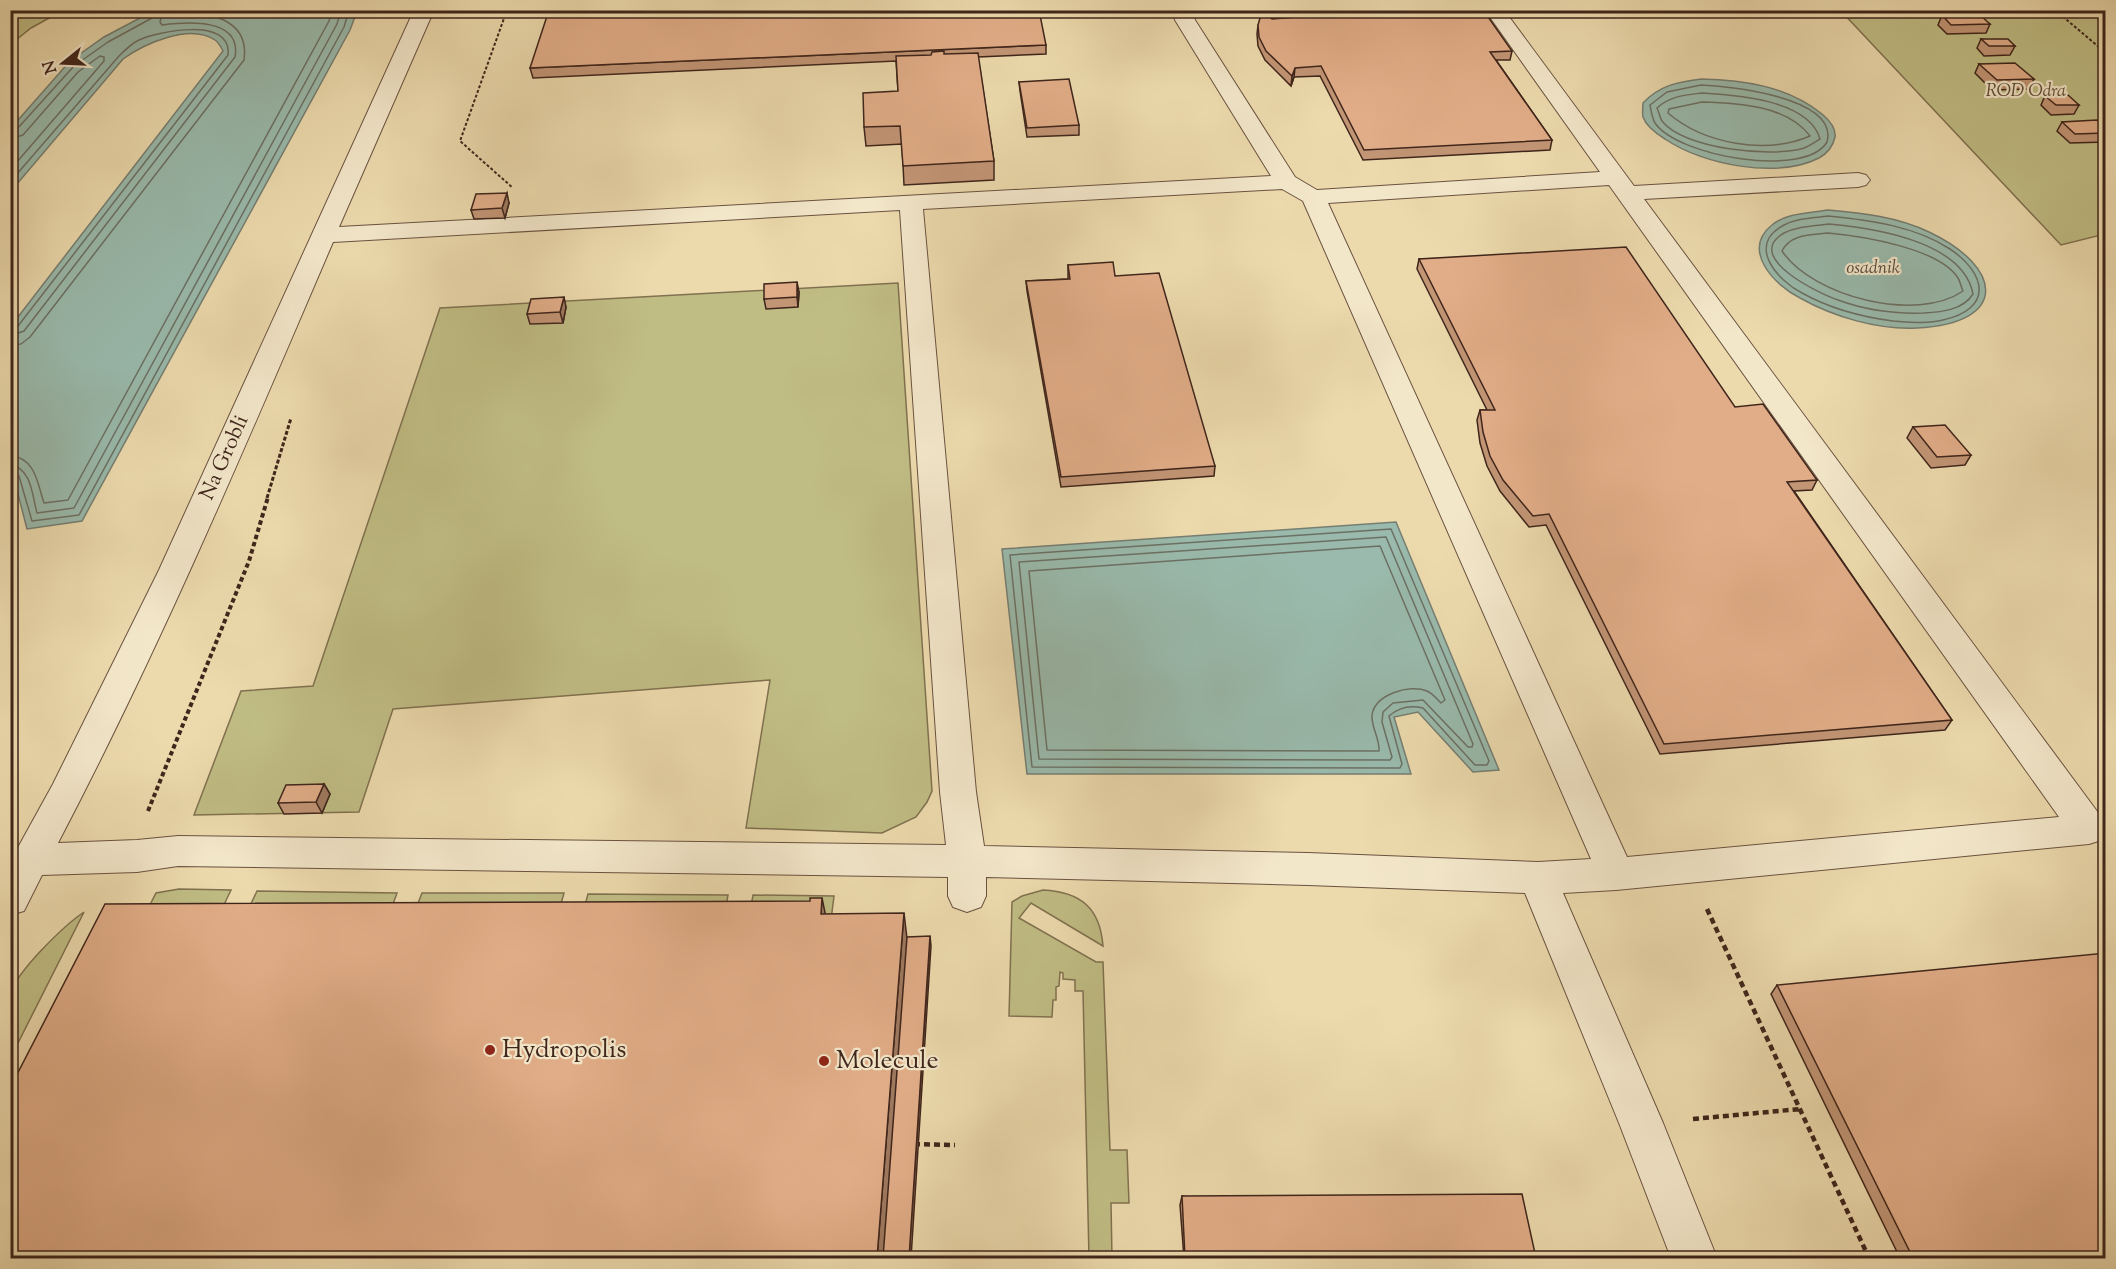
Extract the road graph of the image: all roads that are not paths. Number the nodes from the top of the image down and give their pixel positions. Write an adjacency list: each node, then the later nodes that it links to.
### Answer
1 (424, 10): 9 (street, Na Grobli)
2 (1182, 10): 5 (street)
3 (1494, 10): 6 (street)
4 (1858, 180): 6 (street)
5 (1286, 182): 7 (street); 8 (street)
6 (1622, 185): 7 (street); 10 (street)
7 (1313, 197): 12 (street)
8 (910, 203): 9 (street); 14 (street)
9 (323, 235): 11 (street, Na Grobli)
10 (2097, 831): 12 (street)
11 (32, 860): 14 (street); 15 (street, Na Grobli)
12 (1616, 874): 13 (street)
13 (1538, 878): 14 (street); 16 (street)
14 (967, 879)
15 (10, 899)
16 (1694, 1258)

